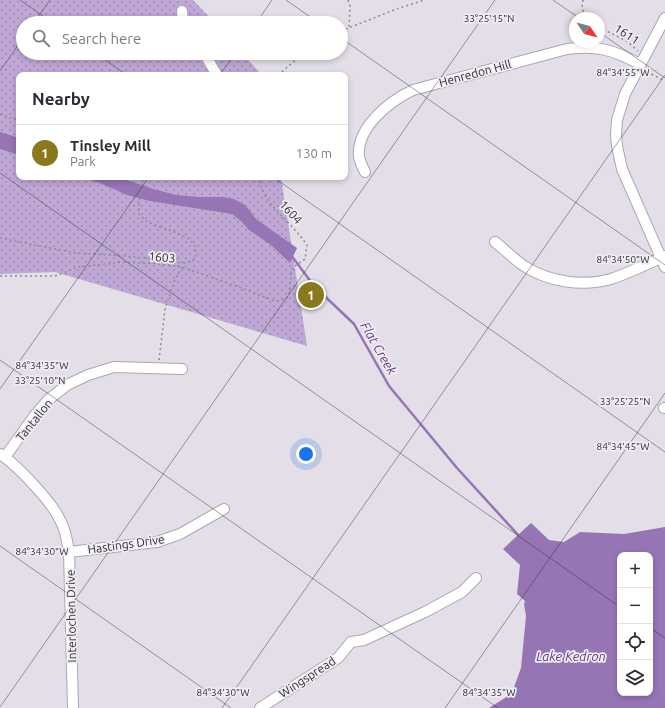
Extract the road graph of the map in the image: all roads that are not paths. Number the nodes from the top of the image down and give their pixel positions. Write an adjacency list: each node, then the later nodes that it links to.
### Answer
1 (182, 11): 2 (street)
2 (183, 16)
3 (665, 18): 5 (street)
4 (208, 60): 6 (street)
5 (641, 62): 7 (street, Henredon Hill); 9 (street)
6 (215, 72)
7 (364, 172)
8 (495, 242): 9 (street)
9 (664, 260)
10 (182, 369): 11 (street, Tantallon)
11 (2, 456): 13 (street, Interlochen Drive)
12 (224, 509): 13 (street, Hastings Drive)
13 (69, 552): 15 (street, Interlochen Drive)
14 (476, 578): 16 (street, Wingspread)
15 (73, 708)
16 (260, 708)

